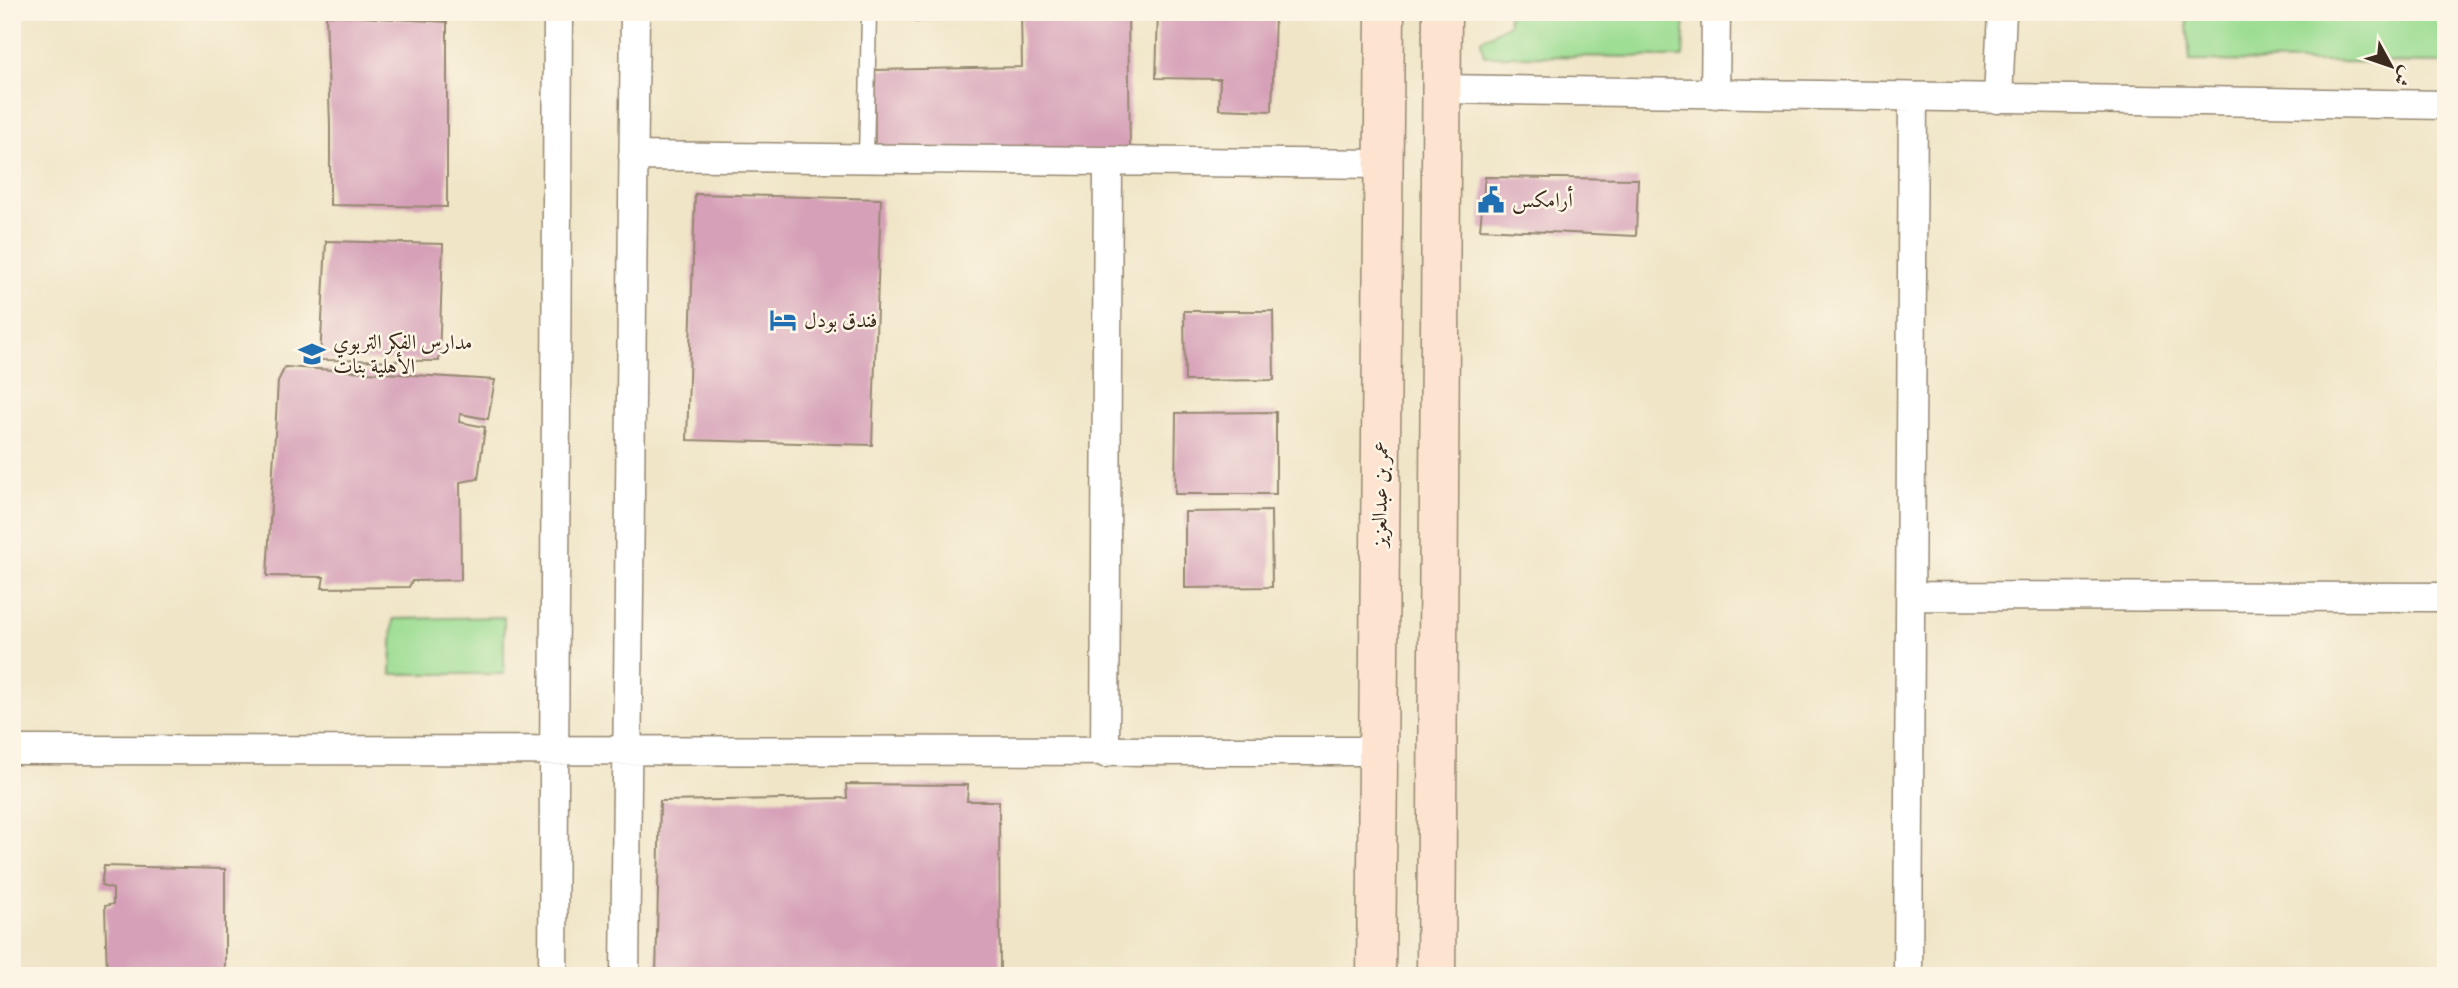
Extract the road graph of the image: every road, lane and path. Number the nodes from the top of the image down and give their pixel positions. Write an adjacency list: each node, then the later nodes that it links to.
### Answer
1 (558, 12): 21 (street)
2 (635, 12): 13 (street)
3 (869, 12): 14 (lane)
4 (1385, 12): 16 (street, عمر بن عبدالعزيز)
5 (1442, 12): 8 (street)
6 (1716, 12): 9 (street)
7 (2002, 12): 11 (street)
8 (1442, 89): 9 (street); 27 (street)
9 (1715, 94): 10 (street)
10 (1913, 97): 11 (street); 17 (street)
11 (1998, 99): 12 (street)
12 (2446, 105)
13 (634, 156): 14 (street); 20 (street)
14 (866, 159): 15 (street)
15 (1108, 162): 16 (street); 23 (street)
16 (1384, 164): 22 (street, عمر بن عبدالعزيز)
17 (1910, 596): 18 (street); 28 (street)
18 (2446, 597)
19 (12, 750): 21 (street)
20 (627, 750): 21 (street); 23 (street); 25 (street)
21 (553, 751): 24 (street)
22 (1378, 751): 23 (street); 26 (street, عمر بن عبدالعزيز)
23 (1105, 752)
24 (553, 976)
25 (625, 976)
26 (1376, 976)
27 (1436, 976)
28 (1908, 976)

